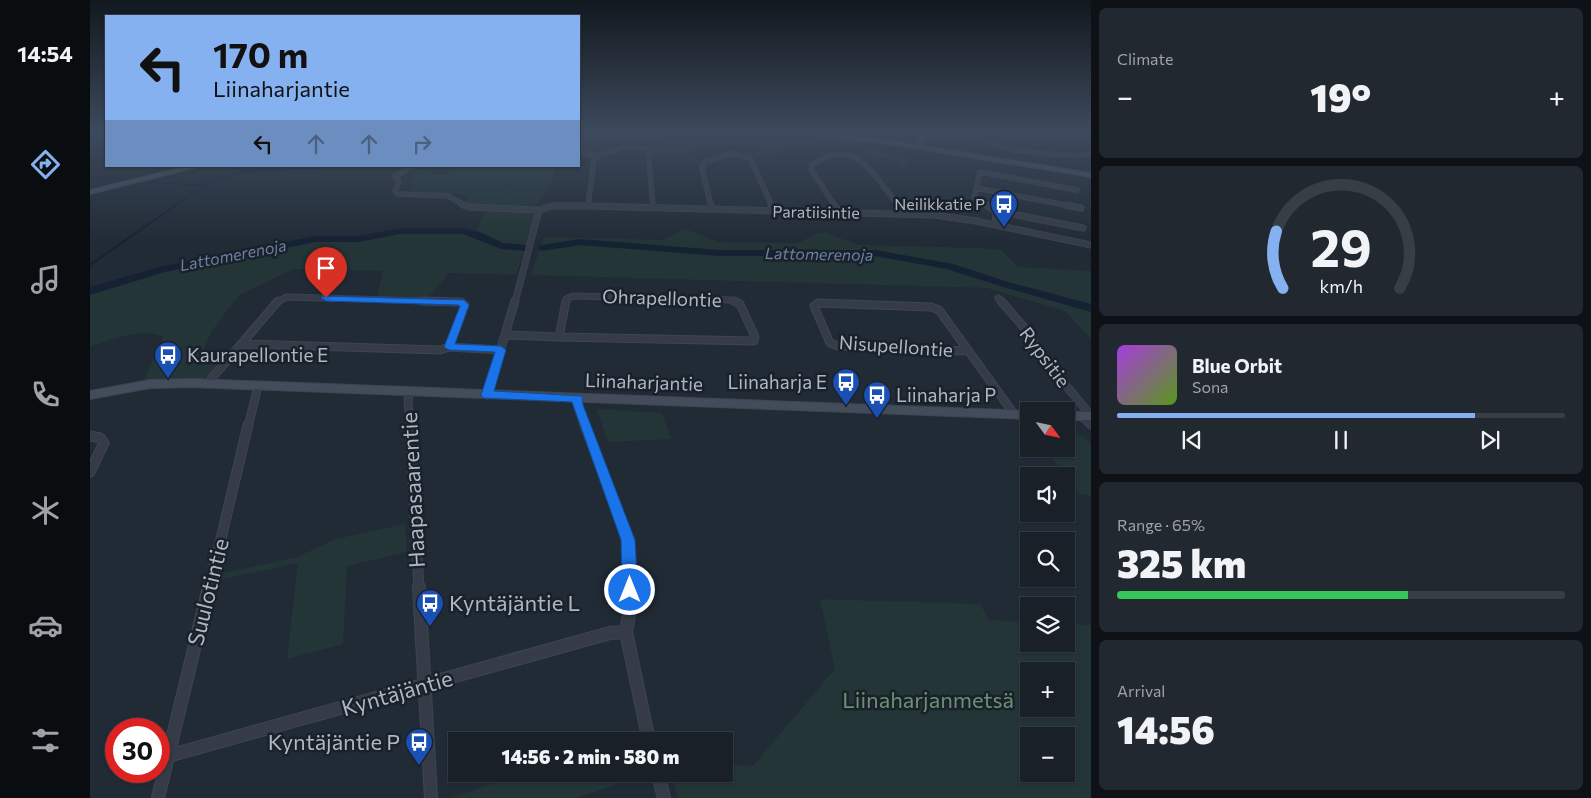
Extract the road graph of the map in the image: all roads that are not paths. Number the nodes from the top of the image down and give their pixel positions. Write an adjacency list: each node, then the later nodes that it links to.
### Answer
1 (185, 169): 13 (main road)
2 (408, 169): 18 (street, Paratiisintie)
3 (593, 169): 14 (street)
4 (650, 169): 15 (street)
5 (702, 169): 17 (street)
6 (755, 169): 19 (street)
7 (811, 169): 21 (street)
8 (869, 169): 22 (street)
9 (1057, 169): 10 (main road)
10 (1091, 175)
11 (976, 188): 12 (street); 16 (street); 20 (street)
12 (1077, 190)
13 (90, 192)
14 (588, 206): 15 (street, Paratiisintie); 18 (street, Paratiisintie)
15 (653, 208): 17 (street, Paratiisintie)
16 (1081, 208)
17 (712, 209): 19 (street, Paratiisintie)
18 (539, 210): 27 (street)
19 (774, 210): 21 (street, Paratiisintie)
20 (996, 211): 23 (street); 24 (street)
21 (839, 212): 22 (street, Paratiisintie)
22 (906, 214): 23 (street, Paratiisintie)
23 (995, 225): 25 (street, Paratiisintie)
24 (1083, 228)
25 (1091, 245)
26 (998, 298): 42 (street, Rypsitie)
27 (506, 335): 28 (street, Ohrapellontie); 31 (street)
28 (559, 337): 28 (street, Ohrapellontie)
29 (242, 344): 30 (street); 30 (street); 33 (street)
30 (449, 347): 31 (street)
31 (501, 350): 37 (street)
32 (968, 351): 32 (street, Nisupellontie); 39 (street, Nisupellontie)
33 (207, 384): 34 (main road); 36 (main road)
34 (258, 386): 35 (main road, Liinaharjantie); 49 (street, Suulotintie)
35 (410, 393): 37 (main road, Liinaharjantie); 47 (street, Haapasaarentie)
36 (90, 395)
37 (487, 395): 38 (main road, Liinaharjantie)
38 (578, 399): 39 (main road, Liinaharjantie); 46 (street)
39 (1014, 414): 40 (main road, Liinaharjantie)
40 (1020, 414)
41 (1075, 416): 42 (main road)
42 (1088, 416): 43 (street, Rypsitie)
43 (1091, 425)
44 (90, 436): 45 (street)
45 (90, 472)
46 (626, 632): 47 (street, Kyntäjäntie); 48 (street)
47 (425, 686): 50 (street, Kyntäjäntie); 54 (street, Haapasaarentie)
48 (647, 732)
49 (170, 748)
50 (170, 755)
51 (660, 782): 55 (street)
52 (162, 783): 53 (street, Suulotintie)
53 (158, 798)
54 (431, 798)
55 (664, 798)

